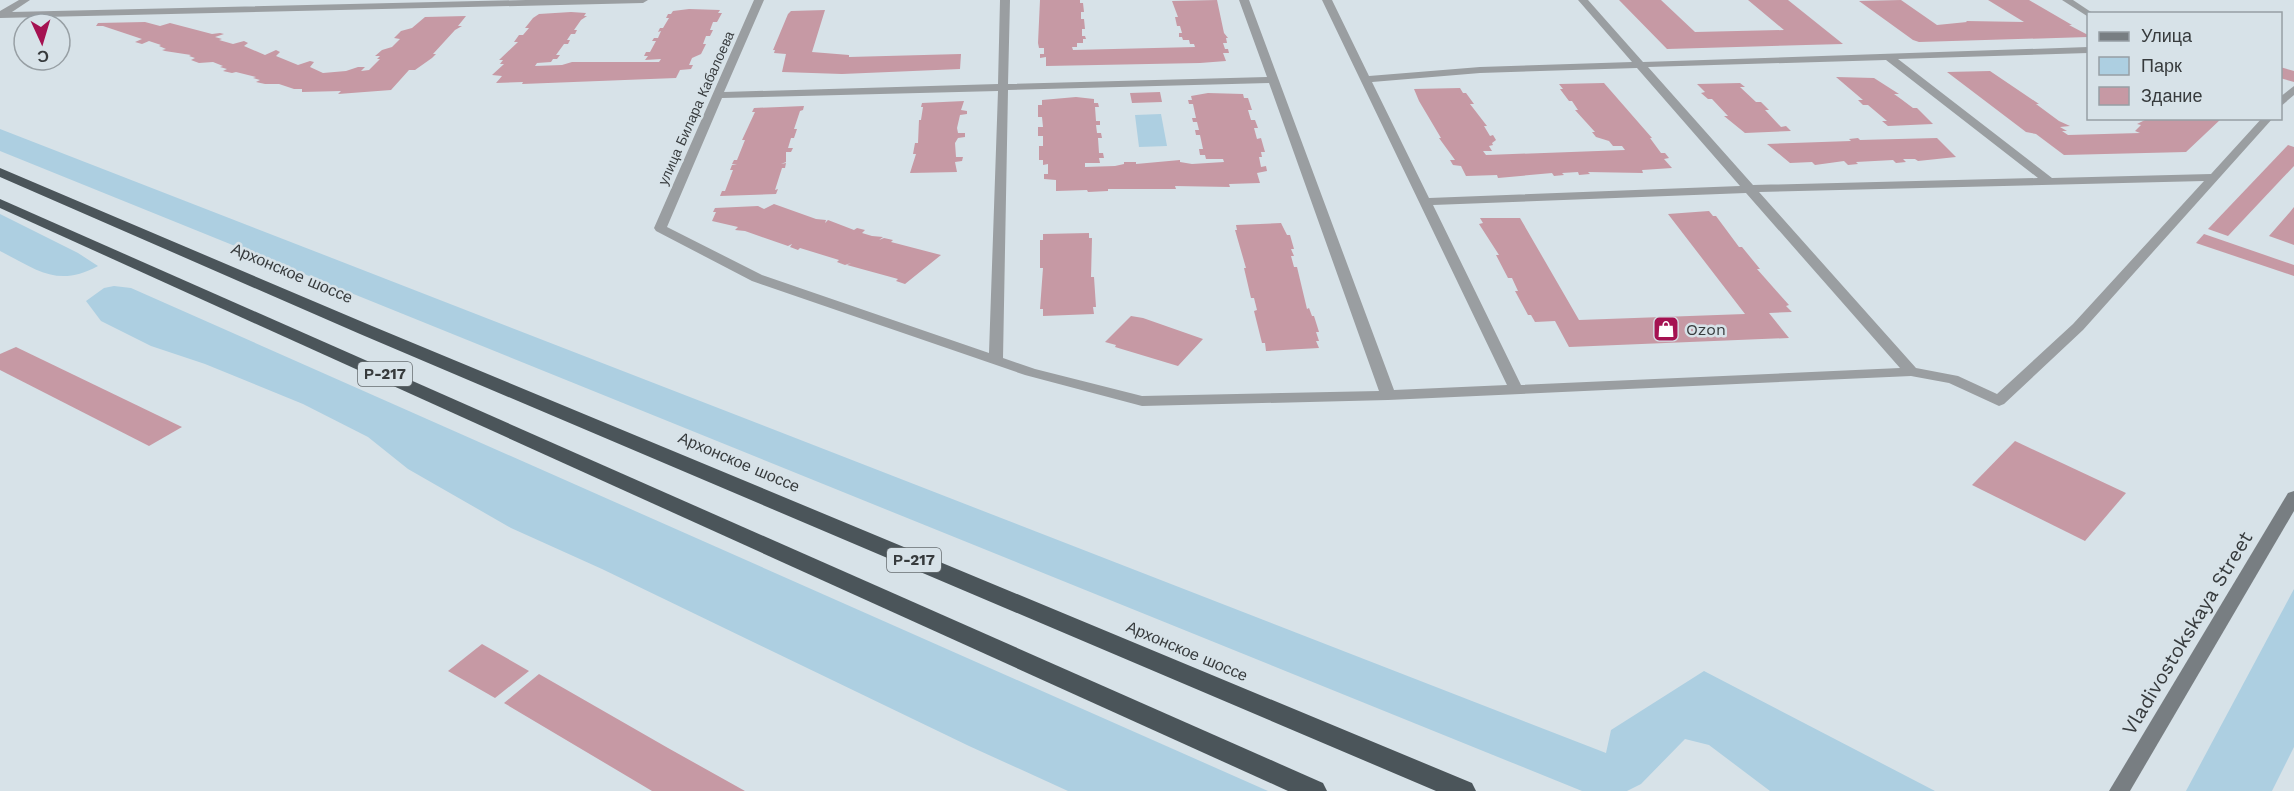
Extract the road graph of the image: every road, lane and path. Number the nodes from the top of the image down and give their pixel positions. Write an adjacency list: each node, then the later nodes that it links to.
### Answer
1 (25, 0): 11 (street)
2 (276, 0): 11 (street)
3 (643, 0): 10 (street)
4 (759, 0): 20 (street, улица Билара Кабалоева)
5 (1005, 0): 18 (street)
6 (1244, 0): 17 (street)
7 (1327, 0): 16 (street)
8 (1583, 0): 15 (street)
9 (2067, 0): 12 (street)
10 (509, 2): 11 (street)
11 (266, 9)
12 (2087, 12)
13 (2087, 50): 14 (street)
14 (1890, 58): 15 (street); 25 (street)
15 (1641, 66): 16 (street); 26 (street)
16 (1366, 79): 27 (street)
17 (1273, 80): 18 (street); 32 (street)
18 (1001, 87): 20 (street); 29 (street)
19 (2294, 89): 21 (street)
20 (718, 94): 29 (street, улица Билара Кабалоева)
21 (2282, 102)
22 (2266, 120): 24 (street)
23 (0, 172): 35 (highway, Архонское шоссе / Р-217)
24 (2214, 177): 25 (street); 30 (street)
25 (2049, 181): 26 (street)
26 (1750, 189): 27 (street); 30 (street)
27 (1425, 202): 31 (street)
28 (0, 203): 34 (highway, Р-217)
29 (996, 360): 32 (street)
30 (1911, 372): 31 (street)
31 (1516, 389): 32 (street)
32 (1388, 394)
33 (2294, 497): 36 (main road, Vladivostokskaya Street)
34 (1314, 791)
35 (1463, 791)
36 (2119, 791)

